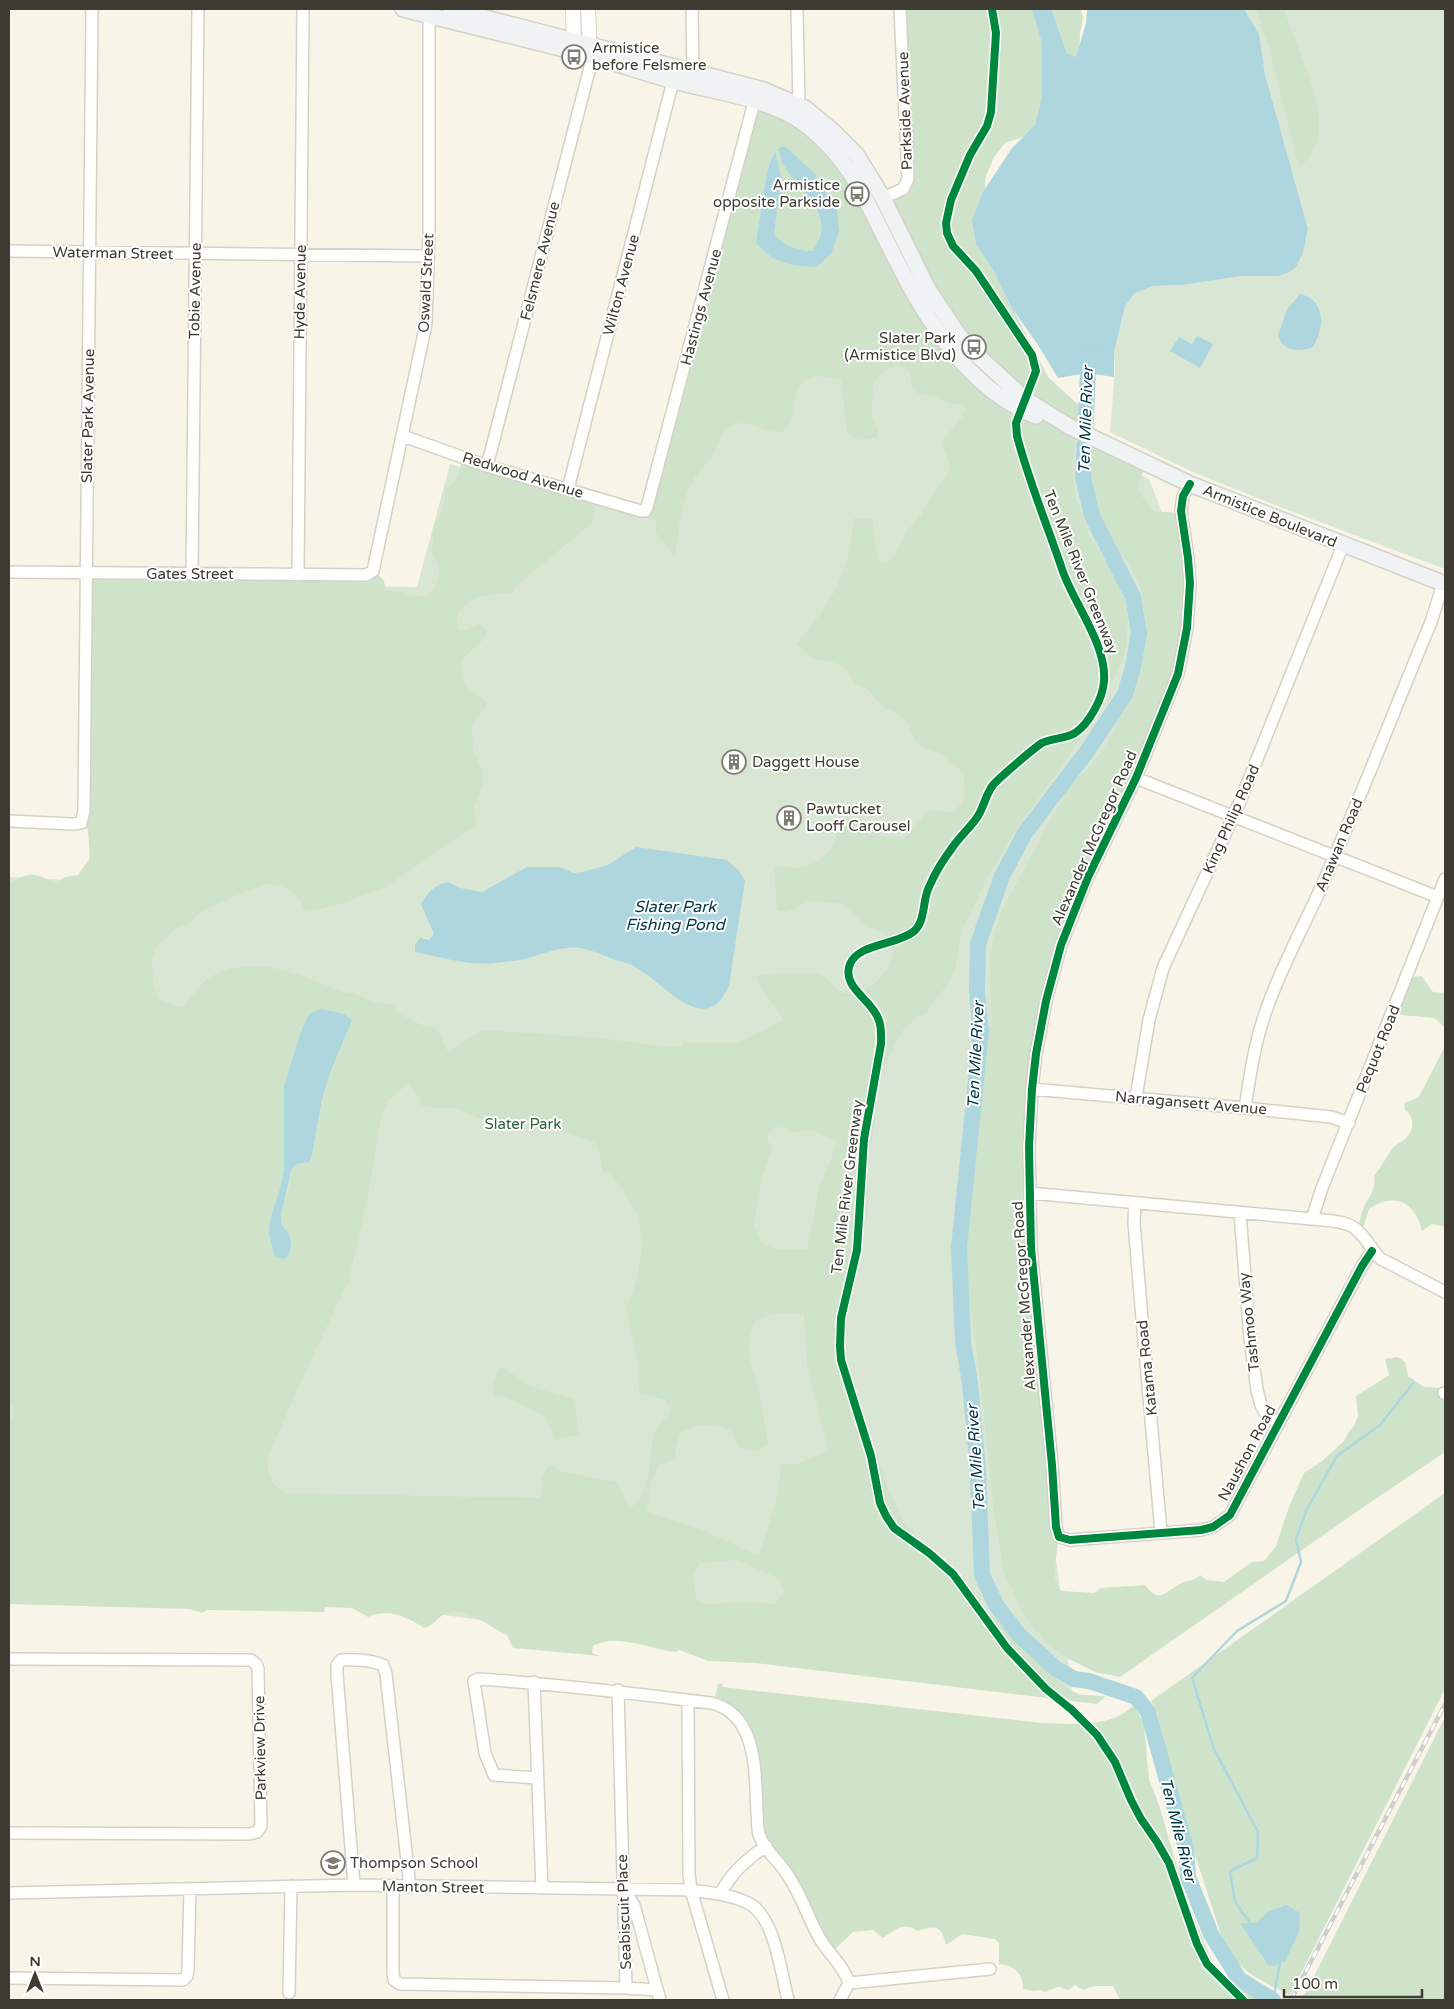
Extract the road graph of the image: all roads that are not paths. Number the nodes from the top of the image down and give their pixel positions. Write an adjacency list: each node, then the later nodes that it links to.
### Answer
1 (92, 9): 19 (street, Slater Park Avenue)
2 (198, 9): 20 (street, Tobie Avenue)
3 (303, 9): 21 (street, Hyde Avenue)
4 (403, 9): 11 (main road, Armistice Boulevard)
5 (451, 9): 12 (main road, Armistice Boulevard)
6 (573, 9): 12 (street)
7 (588, 9): 12 (street)
8 (692, 9): 13 (street)
9 (797, 9): 16 (street)
10 (900, 9): 17 (street, Parkside Avenue)
11 (429, 16): 12 (main road, Armistice Boulevard); 22 (street, Oswald Street)
12 (582, 49): 13 (main road, Armistice Boulevard); 14 (main road, Armistice Boulevard); 25 (street, Felsmere Avenue)
13 (693, 72): 16 (main road, Armistice Boulevard)
14 (674, 81): 15 (main road, Armistice Boulevard); 27 (street, Wilton Avenue)
15 (754, 102): 23 (main road, Armistice Boulevard); 28 (street, Hastings Avenue)
16 (799, 105): 17 (main road, Armistice Boulevard)
17 (883, 198): 23 (main road, Armistice Boulevard)
18 (9, 251): 19 (street, Waterman Street)
19 (90, 253): 20 (street, Waterman Street); 31 (street, Slater Park Avenue)
20 (196, 254): 21 (street, Waterman Street); 32 (street, Tobie Avenue)
21 (301, 255): 22 (street, Waterman Street); 34 (street, Hyde Avenue)
22 (428, 256): 24 (street, Oswald Street)
23 (1070, 428): 26 (main road, Armistice Boulevard)
24 (403, 436): 25 (street, Redwood Avenue); 33 (street, Oswald Street)
25 (487, 466): 27 (street, Redwood Avenue)
26 (1190, 484): 29 (main road, Armistice Boulevard); 36 (street, Alexander McGregor Road)
27 (568, 489): 28 (street, Redwood Avenue)
28 (645, 511)
29 (1343, 545): 35 (main road, Armistice Boulevard); 37 (street, King Philip Road)
30 (9, 572): 31 (street, Gates Street)
31 (86, 573): 32 (street, Gates Street); 38 (street, Slater Park Avenue)
32 (192, 573): 34 (street, Gates Street)
33 (370, 574): 34 (street, Gates Street)
34 (298, 575)
35 (1444, 584): 39 (street, Anawan Road)
36 (1136, 778): 37 (street); 42 (street, Alexander McGregor Road)
37 (1233, 816): 39 (street); 43 (street, King Philip Road)
38 (9, 821)
39 (1334, 856): 41 (street); 44 (street, Anawan Road)
40 (1445, 878): 41 (street, Pequot Road)
41 (1438, 897): 45 (street, Pequot Road)
42 (1032, 1089): 43 (street, Narragansett Avenue); 46 (street, Alexander McGregor Road)
43 (1136, 1097): 44 (street, Narragansett Avenue)
44 (1245, 1108): 45 (street, Narragansett Avenue)
45 (1349, 1123): 49 (street, Pequot Road)
46 (1030, 1193): 47 (street); 54 (street, Alexander McGregor Road)
47 (1135, 1204): 48 (street); 53 (street, Katama Road)
48 (1240, 1213): 49 (street); 52 (street, Tashmoo Way)
49 (1312, 1219): 50 (street)
50 (1372, 1251): 51 (street); 52 (street, Naushon Road)
51 (1445, 1292)
52 (1278, 1423): 53 (street, Naushon Road)
53 (1161, 1532): 54 (street, Naushon Road)
54 (1059, 1537)
55 (9, 1659): 60 (street, Parkview Drive)
56 (534, 1682): 57 (street); 59 (street); 59 (street)
57 (618, 1690): 58 (street); 67 (street, Seabiscuit Place)
58 (688, 1700): 61 (street); 69 (street)
59 (537, 1778): 66 (street)
60 (9, 1833)
61 (766, 1846): 71 (street); 74 (street)
62 (354, 1885): 63 (street, Manton Street); 64 (street, Manton Street); 65 (street)
63 (291, 1886): 68 (street, Manton Street); 76 (street)
64 (393, 1886): 65 (street, Manton Street); 75 (street, Seabiscuit Place)
65 (410, 1887): 66 (street, Manton Street)
66 (542, 1888): 67 (street, Manton Street)
67 (623, 1888): 69 (street, Manton Street); 75 (street, Seabiscuit Place); 77 (street)
68 (190, 1889): 70 (street, Manton Street); 73 (street)
69 (691, 1890): 71 (street, Manton Street); 78 (street)
70 (9, 1893)
71 (720, 1894): 79 (street, Manton Street)
72 (990, 1969): 74 (street)
73 (9, 1978)
74 (849, 1983): 80 (street)
75 (626, 1988): 77 (street)
76 (289, 1993)
77 (658, 1995)
78 (723, 2000)
79 (788, 2000)
80 (840, 2000)

